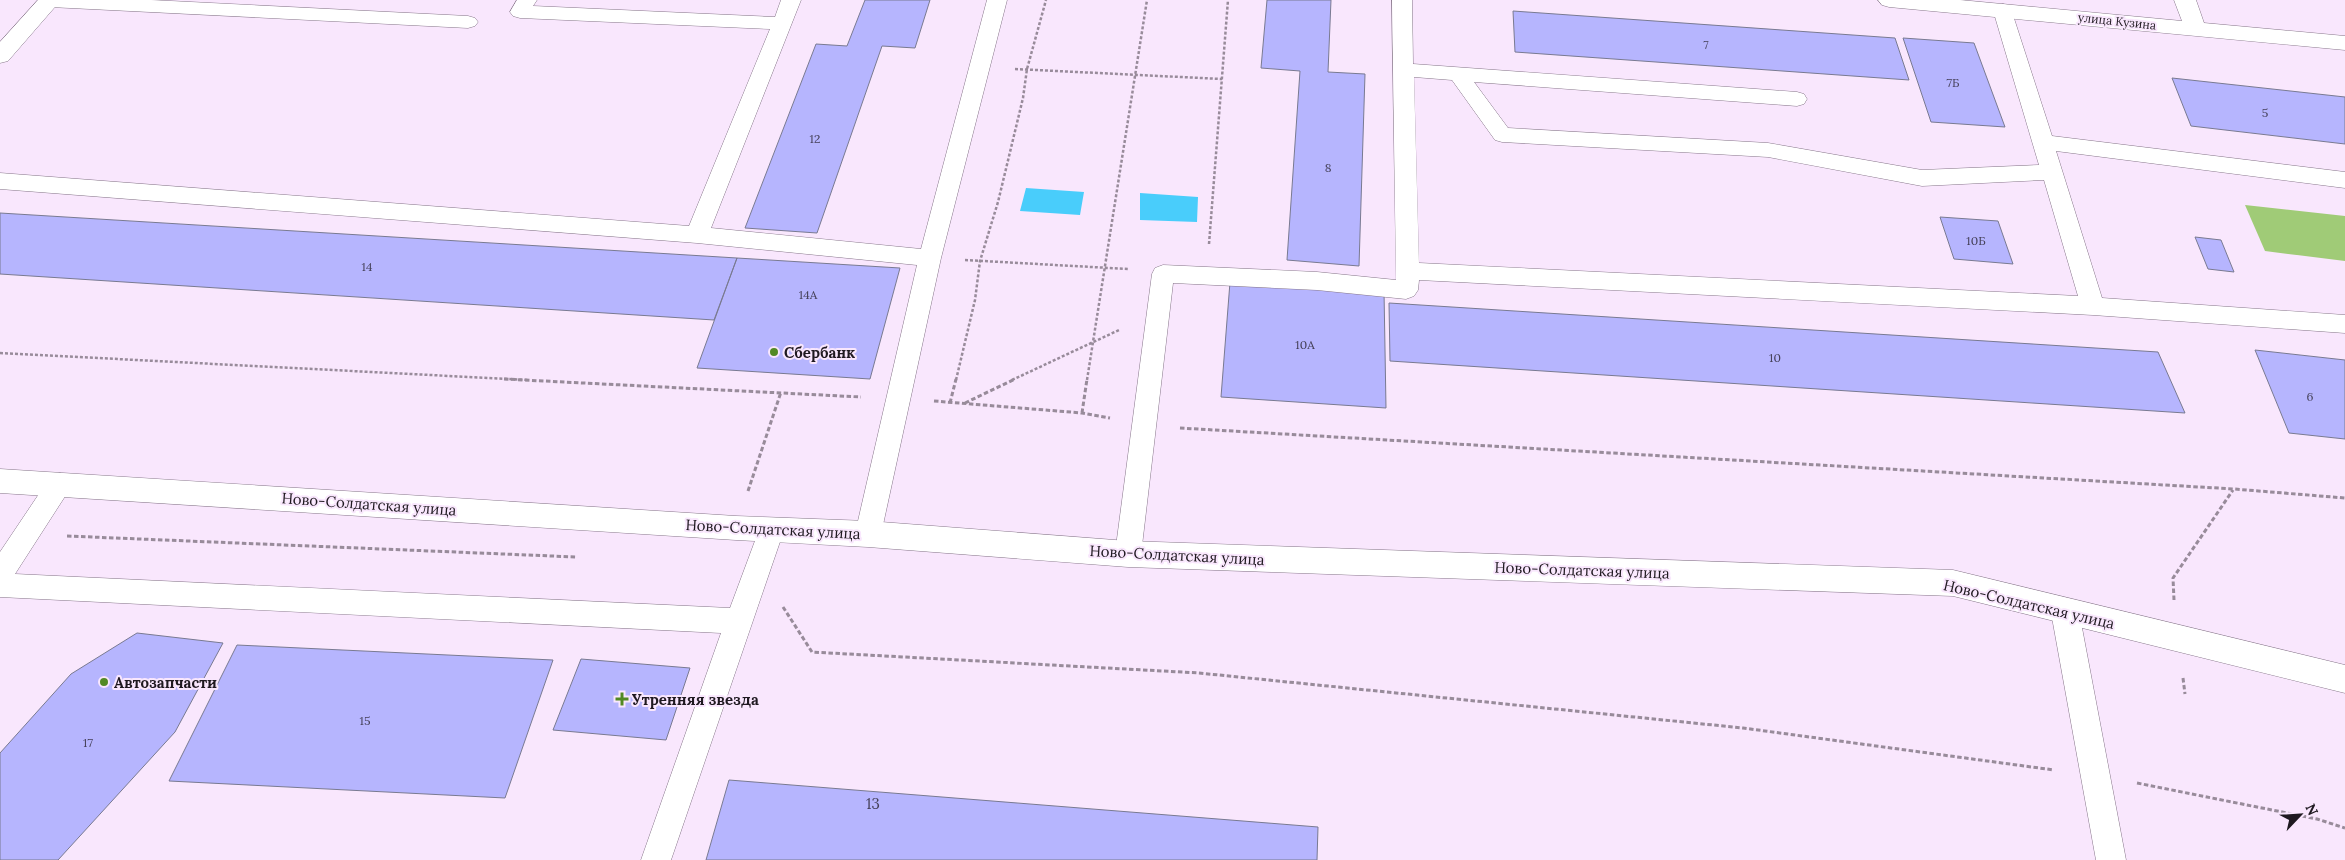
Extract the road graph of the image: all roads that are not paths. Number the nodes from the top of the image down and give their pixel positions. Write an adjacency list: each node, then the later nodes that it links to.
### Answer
1 (50, 0): 9 (lane); 13 (main road)
2 (527, 0): 10 (lane)
3 (791, 0): 10 (lane)
4 (997, 0): 22 (lane)
5 (1402, 0): 14 (lane)
6 (1889, 0): 8 (main road, улица Кузина)
7 (2186, 0): 11 (main road)
8 (2003, 10): 11 (main road, улица Кузина); 17 (lane)
9 (468, 22)
10 (781, 23): 21 (lane)
11 (2196, 28): 12 (main road, улица Кузина)
12 (2345, 42)
13 (0, 56)
14 (1403, 70): 15 (lane); 23 (lane)
15 (1458, 74): 16 (lane); 18 (lane)
16 (1797, 99)
17 (2043, 142): 18 (lane); 19 (lane)
18 (2052, 172): 24 (lane)
19 (2345, 180)
20 (0, 181): 21 (lane)
21 (697, 235): 22 (lane)
22 (930, 258): 29 (lane)
23 (1408, 271): 24 (lane); 30 (lane)
24 (2093, 306): 25 (lane)
25 (2345, 324)
26 (0, 481): 27 (main road, Ново-Солдатская улица)
27 (60, 484): 28 (main road, Ново-Солдатская улица); 31 (lane)
28 (771, 530): 29 (main road, Ново-Солдатская улица); 34 (lane)
29 (868, 534): 30 (main road, Ново-Солдатская улица)
30 (1128, 554): 33 (main road, Ново-Солдатская улица)
31 (0, 574)
32 (0, 585): 34 (lane)
33 (2066, 612): 35 (main road, Ново-Солдатская улица); 37 (lane)
34 (739, 621): 36 (lane)
35 (2345, 679)
36 (656, 860)
37 (2112, 860)

